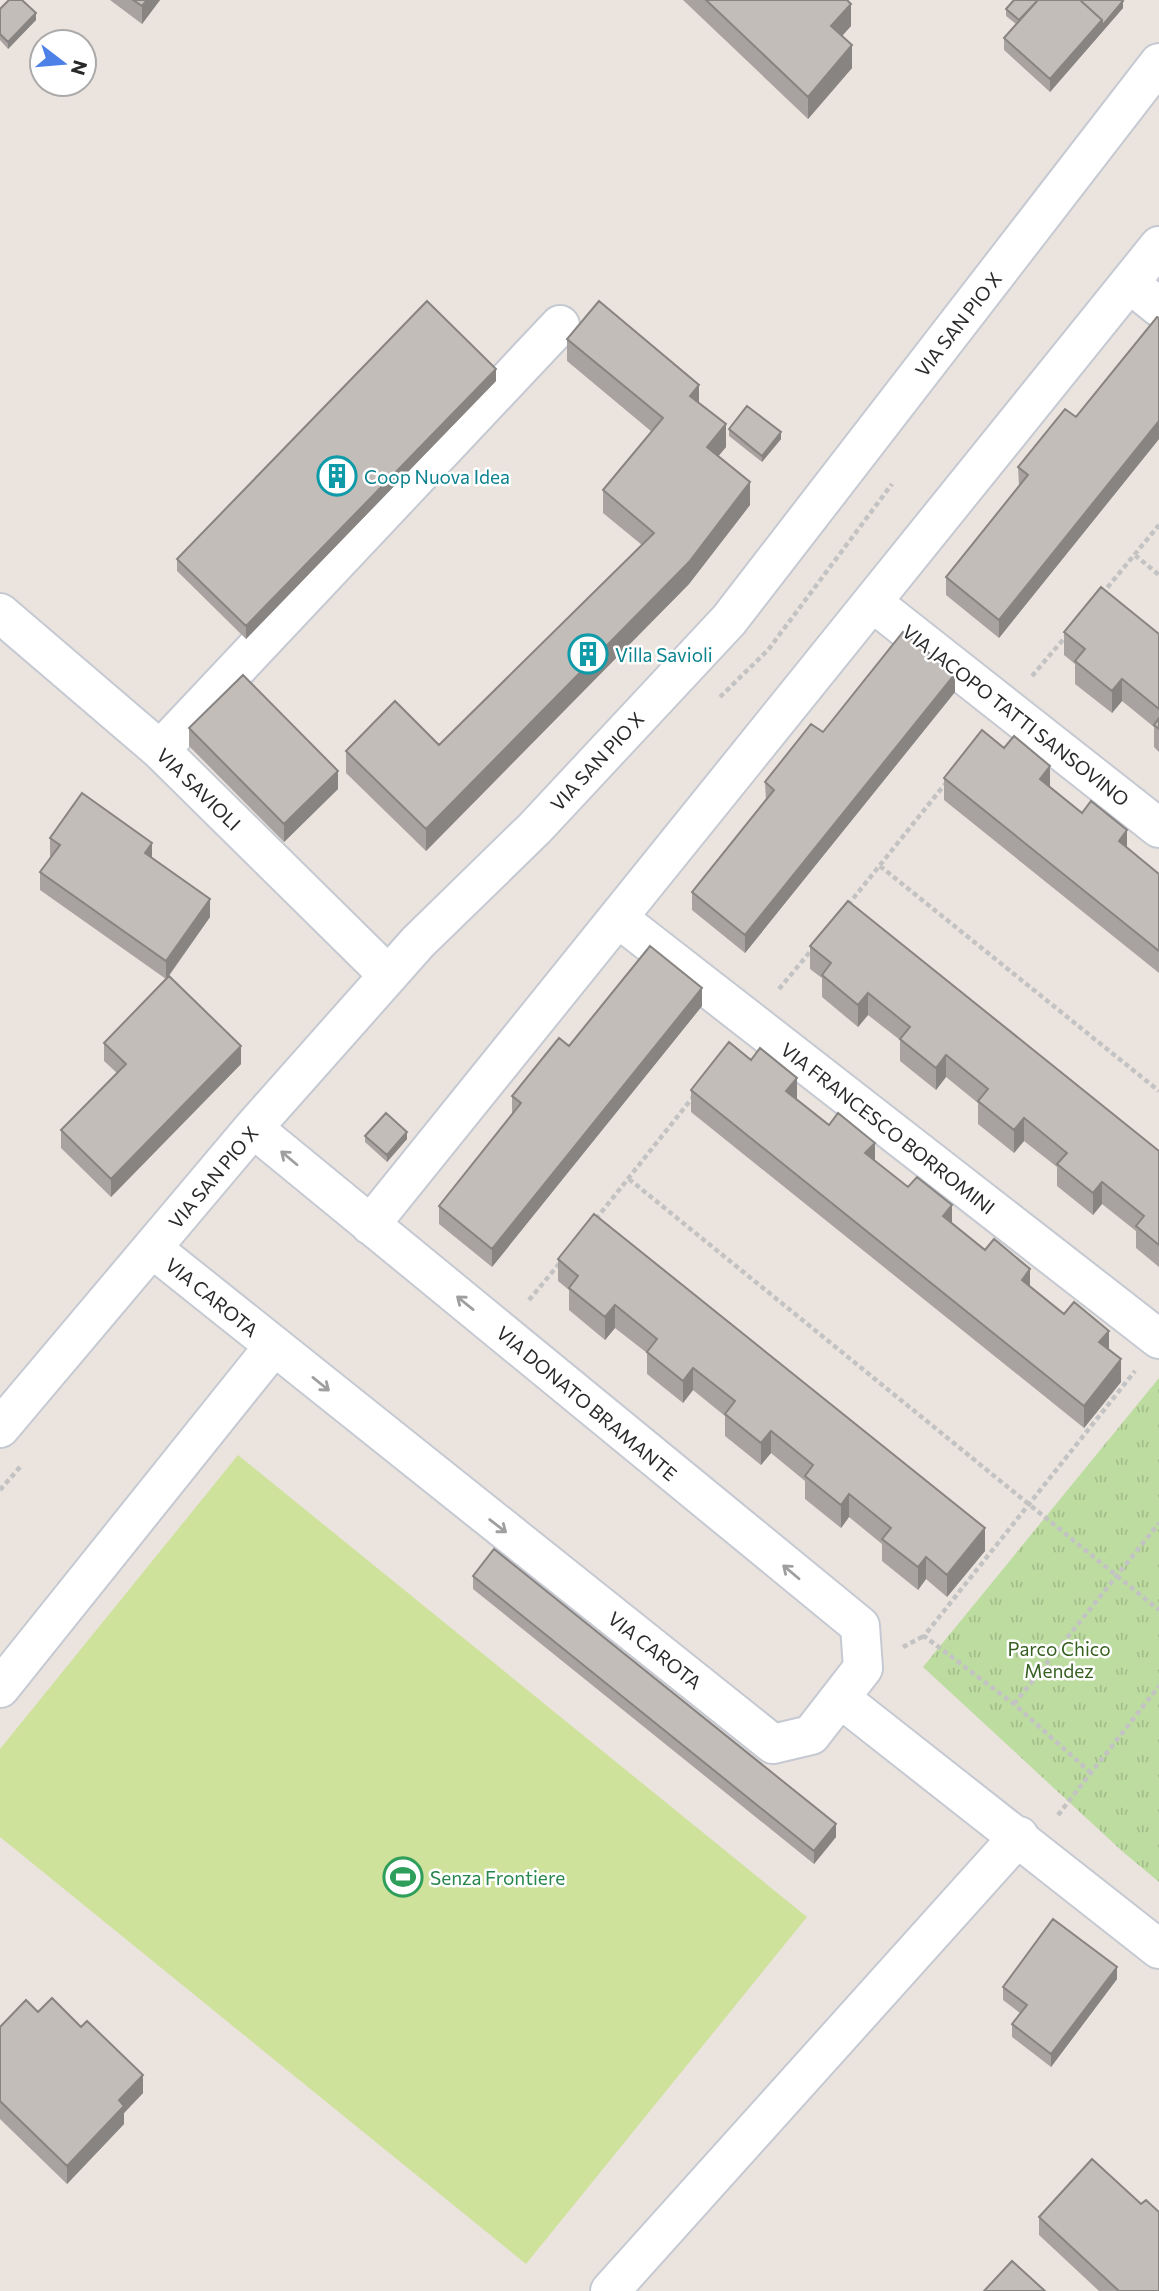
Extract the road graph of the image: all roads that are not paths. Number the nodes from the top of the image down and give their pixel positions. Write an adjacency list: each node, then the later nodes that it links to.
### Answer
1 (1159, 63): 11 (street, VIA SAN PIO X)
2 (1159, 246): 3 (street)
3 (1129, 283): 4 (street); 6 (street)
4 (1159, 307)
5 (560, 325): 8 (street)
6 (872, 603): 9 (street, VIA JACOPO TATTI SANSOVINO); 10 (street)
7 (0, 613): 8 (street, VIA SAVIOLI)
8 (160, 750): 11 (street, VIA SAVIOLI)
9 (1159, 828)
10 (618, 918): 13 (street); 16 (street, VIA FRANCESCO BORROMINI)
11 (388, 975): 12 (street, VIA SAN PIO X)
12 (253, 1128): 13 (street, VIA DONATO BRAMANTE, one-way to 12); 14 (street, VIA SAN PIO X)
13 (370, 1225): 19 (street, VIA DONATO BRAMANTE, one-way to 13)
14 (153, 1249): 15 (street, VIA CAROTA); 17 (street, VIA SAN PIO X)
15 (274, 1346): 18 (street); 19 (street, VIA CAROTA, one-way to 19)
16 (1150, 1350)
17 (0, 1428)
18 (0, 1688)
19 (840, 1698): 20 (street)
20 (1026, 1842): 21 (street); 22 (street)
21 (1159, 1949)
22 (610, 2291)

